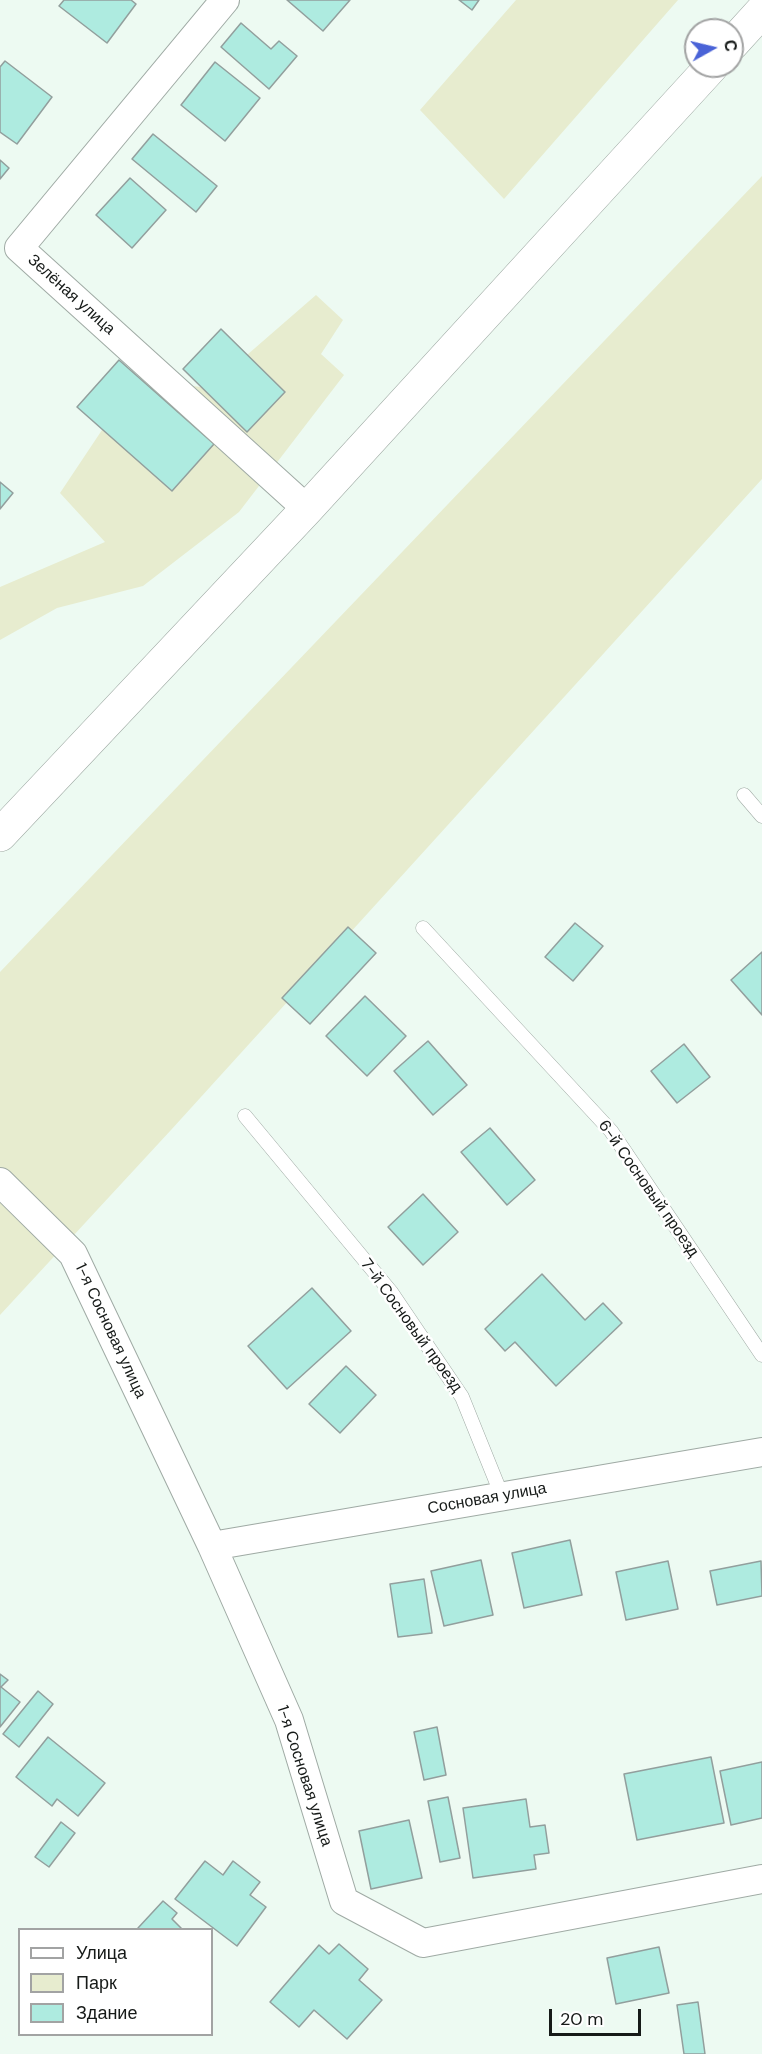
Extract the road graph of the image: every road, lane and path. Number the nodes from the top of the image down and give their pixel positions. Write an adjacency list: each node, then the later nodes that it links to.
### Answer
1 (225, 0): 5 (street, Зелёная улица)
2 (762, 11): 3 (street)
3 (744, 31)
4 (701, 78): 5 (street)
5 (307, 509): 8 (street)
6 (744, 795): 7 (lane)
7 (762, 816)
8 (0, 835)
9 (423, 928): 12 (lane, 6-й Сосновый проезд)
10 (245, 1116): 14 (lane, 7-й Сосновый проезд)
11 (0, 1182): 15 (street, 1-я Сосновая улица)
12 (762, 1355)
13 (762, 1452): 14 (street, Сосновая улица)
14 (502, 1496): 15 (street, Сосновая улица)
15 (212, 1546): 16 (street, 1-я Сосновая улица)
16 (762, 1879)

